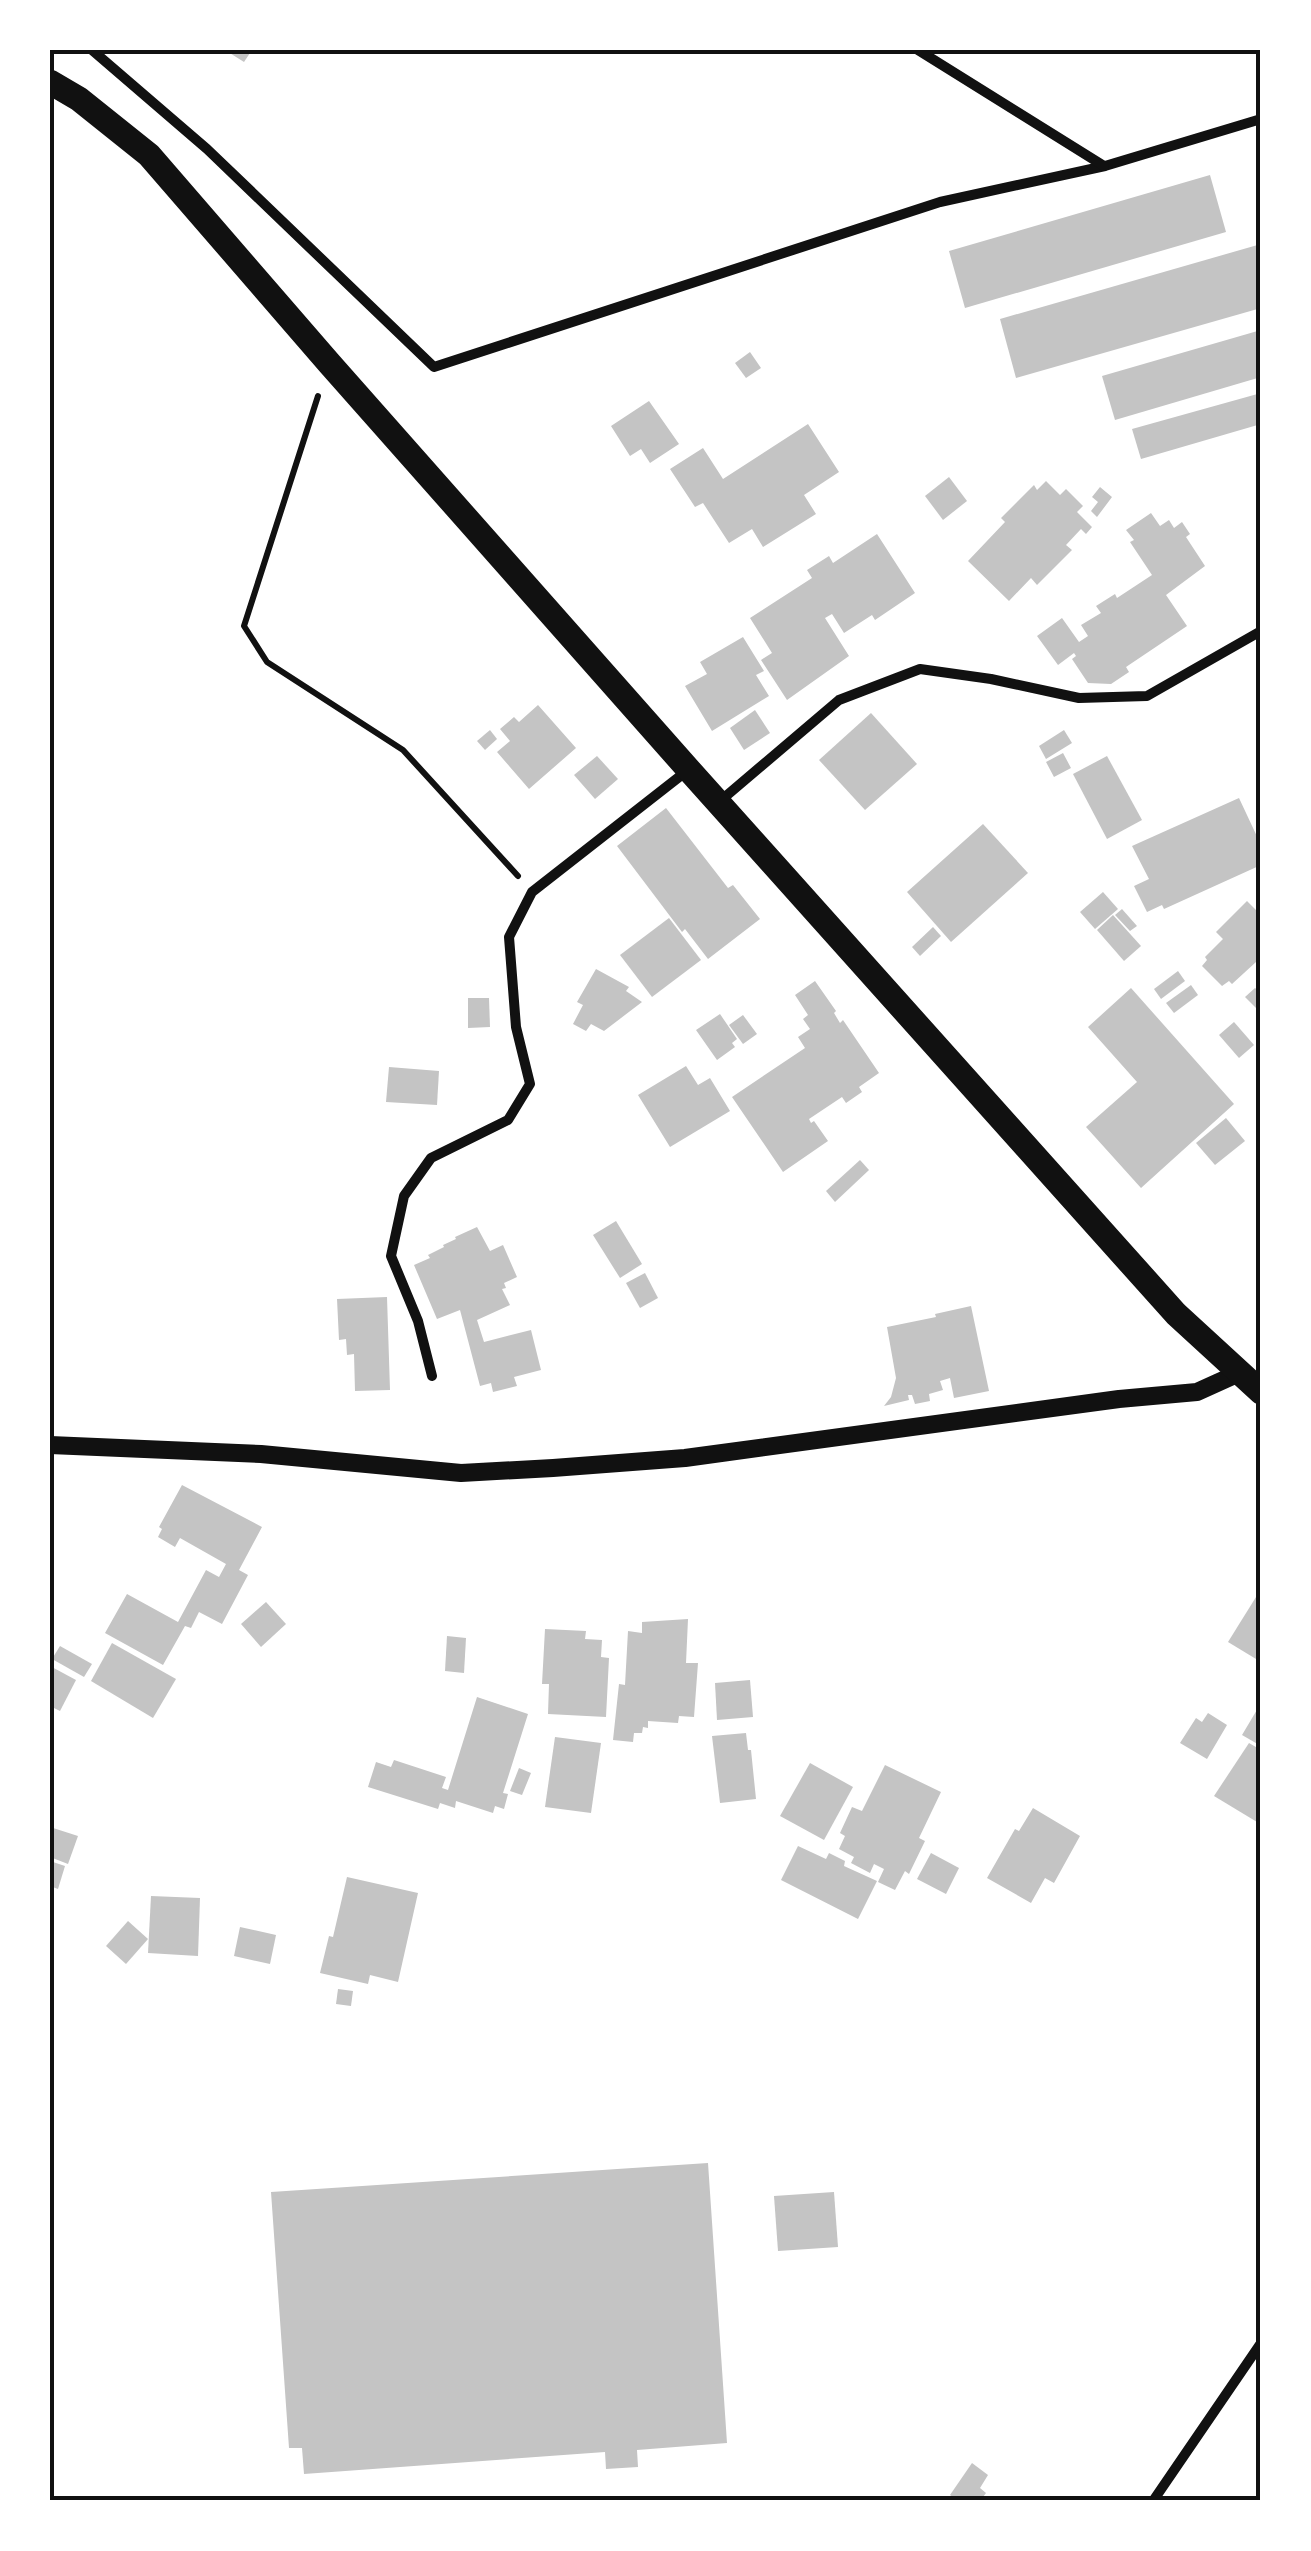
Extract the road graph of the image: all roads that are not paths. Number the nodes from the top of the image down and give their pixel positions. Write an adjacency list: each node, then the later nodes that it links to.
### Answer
1 (92, 50): 5 (street)
2 (918, 50): 5 (street)
3 (50, 82): 7 (main road)
4 (1261, 119): 5 (street)
5 (1104, 166)
6 (1261, 631): 8 (street)
7 (688, 770): 8 (main road); 10 (street)
8 (718, 803): 9 (main road)
9 (1240, 1373): 11 (main road); 12 (street)
10 (432, 1376)
11 (1261, 1392)
12 (50, 1445)
13 (1261, 2343): 14 (street)
14 (1154, 2501)

